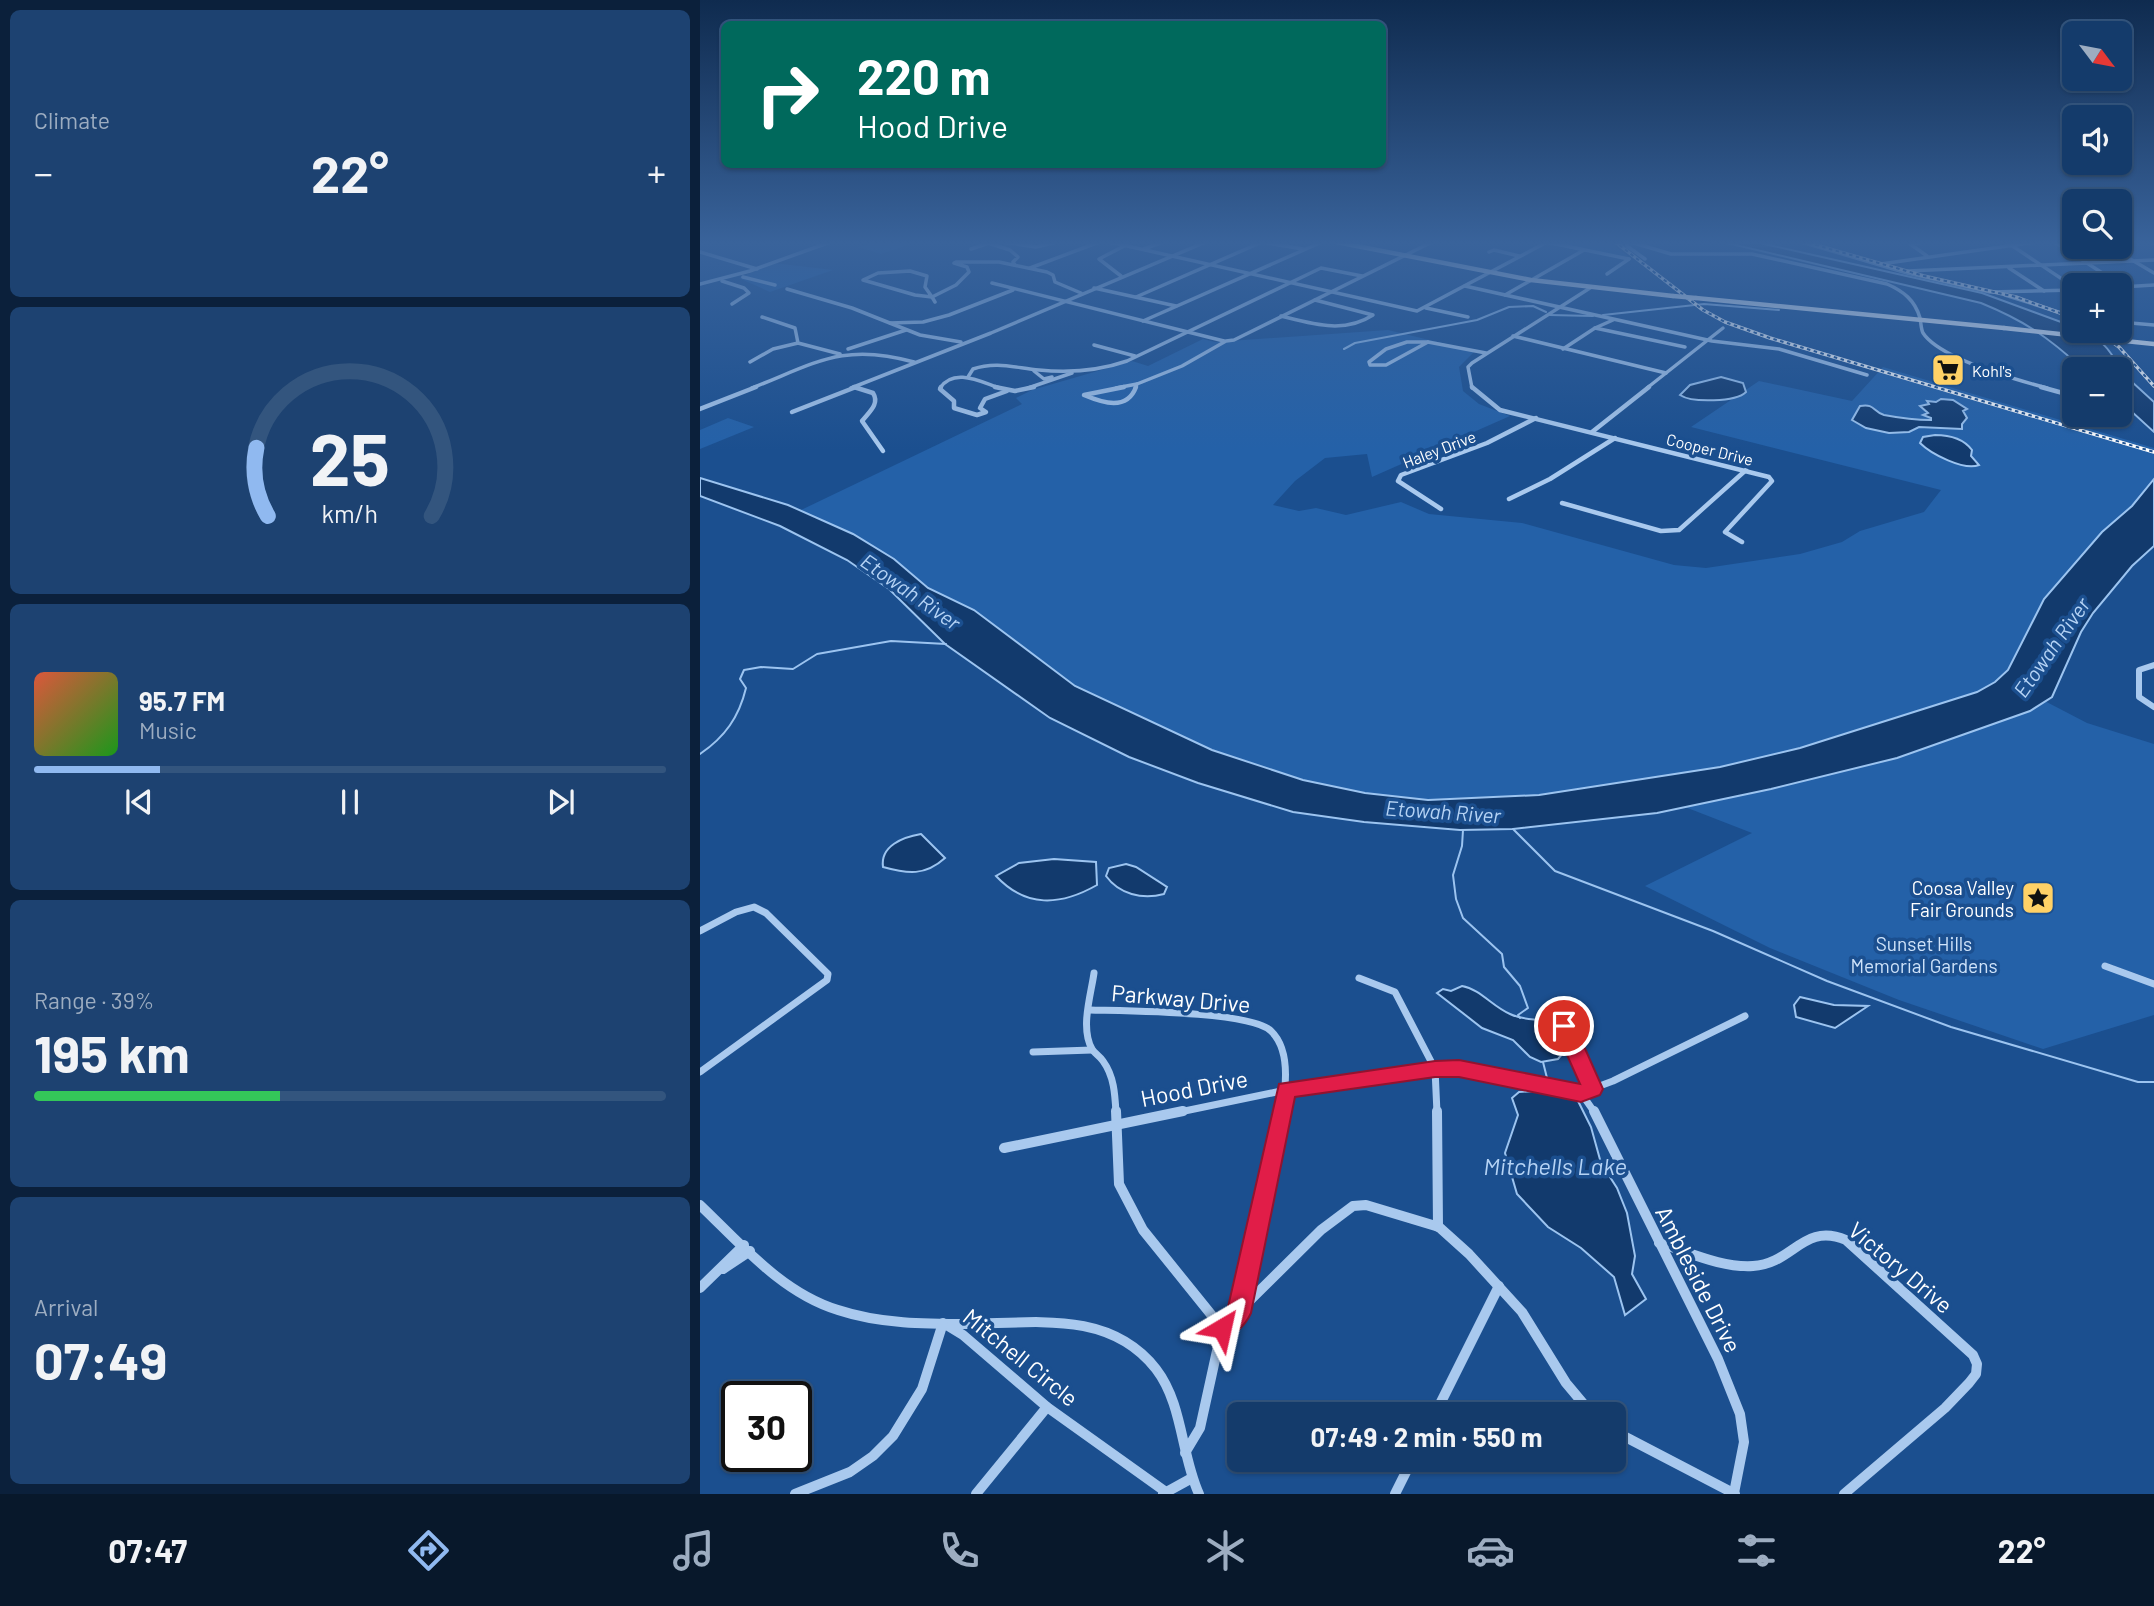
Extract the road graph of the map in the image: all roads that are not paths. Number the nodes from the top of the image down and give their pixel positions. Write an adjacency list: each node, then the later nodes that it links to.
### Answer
1 (859, 311): 20 (street)
2 (960, 311): 20 (street)
3 (1040, 311): 29 (street)
4 (1102, 311): 19 (street)
5 (1167, 311): 19 (street)
6 (1230, 311): 26 (street)
7 (1292, 311): 14 (street)
8 (1356, 311): 14 (street)
9 (1439, 311): 16 (street)
10 (1551, 311): 27 (street)
11 (1574, 311): 18 (street)
12 (1833, 311): 17 (main road, bridge)
13 (1918, 311): 17 (street)
14 (1281, 316): 30 (street)
15 (762, 317): 31 (street)
16 (1468, 317)
17 (1922, 319): 33 (main road, bridge); 51 (street)
18 (1615, 320): 23 (street); 28 (street)
19 (1143, 321): 26 (street)
20 (890, 323): 25 (street)
21 (2132, 323): 22 (street)
22 (2154, 326)
23 (1595, 328): 35 (street); 36 (street)
24 (1723, 328): 28 (street)
25 (906, 330): 29 (street); 37 (street)
26 (1186, 332): 30 (street); 39 (street)
27 (1513, 336): 36 (street); 38 (street)
28 (1708, 340): 44 (street); 45 (street)
29 (970, 341): 41 (street)
30 (1226, 341): 48 (street)
31 (798, 342): 37 (street); 40 (street)
32 (1428, 342): 32 (street); 38 (street)
33 (2154, 344)
34 (1094, 345): 39 (street)
35 (1685, 347)
36 (1563, 349): 44 (street)
37 (839, 353): 41 (street); 52 (street)
38 (1486, 353): 54 (street, Cooper Drive)
39 (1135, 356): 43 (street)
40 (750, 362)
41 (914, 362): 49 (street)
42 (998, 363): 43 (street); 46 (street); 47 (street)
43 (1080, 372): 50 (street)
44 (1666, 373): 55 (street)
45 (1867, 375)
46 (968, 377): 50 (street); 50 (street)
47 (1052, 377)
48 (1136, 384): 48 (street)
49 (854, 387): 53 (street); 57 (street)
50 (1005, 392)
51 (2062, 393)
52 (700, 409)
53 (792, 412)
54 (1536, 418): 55 (street, Cooper Drive); 61 (street, Haley Drive)
55 (1592, 432): 56 (street, Cooper Drive)
56 (1615, 438): 58 (street, Cooper Drive); 59 (street)
57 (883, 451)
58 (1746, 470): 60 (street); 62 (street, Cooper Drive)
59 (1509, 499)
60 (1562, 503)
61 (1441, 509)
62 (1742, 542)
63 (2154, 666): 64 (street)
64 (2154, 707)
65 (700, 931): 76 (street)
66 (2105, 966): 69 (street)
67 (1094, 973): 71 (street)
68 (1359, 978): 75 (street)
69 (2154, 984)
70 (1555, 1001): 77 (street)
71 (1090, 1010): 73 (street); 78 (street, Parkway Drive)
72 (1745, 1016): 77 (street)
73 (1093, 1050): 74 (street); 80 (street)
74 (1033, 1052)
75 (1435, 1069): 78 (street, Hood Drive); 79 (street, Hood Drive); 83 (street)
76 (700, 1072)
77 (1592, 1089): 79 (street)
78 (1286, 1090): 80 (street, Hood Drive); 88 (street, Parkway Drive)
79 (1581, 1093): 84 (street, Ambleside Drive)
80 (1118, 1124): 81 (street, Hood Drive); 90 (street)
81 (1003, 1149)
82 (700, 1206): 85 (street)
83 (1438, 1227): 86 (street); 88 (street)
84 (1659, 1243): 103 (street, Ambleside Drive); 104 (street, Victory Drive)
85 (747, 1248): 87 (street); 89 (street)
86 (1499, 1286): 91 (street); 92 (street)
87 (700, 1288)
88 (1239, 1313): 90 (street)
89 (943, 1322): 93 (street, Mitchell Circle); 95 (street); 99 (street, Mitchell Circle)
90 (1222, 1328): 95 (street)
91 (1441, 1402)
92 (1582, 1402)
93 (1047, 1407): 98 (street, Mitchell Circle); 100 (street)
94 (1626, 1437): 103 (street)
95 (1185, 1453): 97 (street)
96 (1406, 1472): 102 (street)
97 (1192, 1478): 98 (street, Mitchell Circle); 101 (street)
98 (1164, 1493)
99 (795, 1494)
100 (976, 1494)
101 (1199, 1494)
102 (1395, 1494)
103 (1735, 1494)
104 (1844, 1494)

